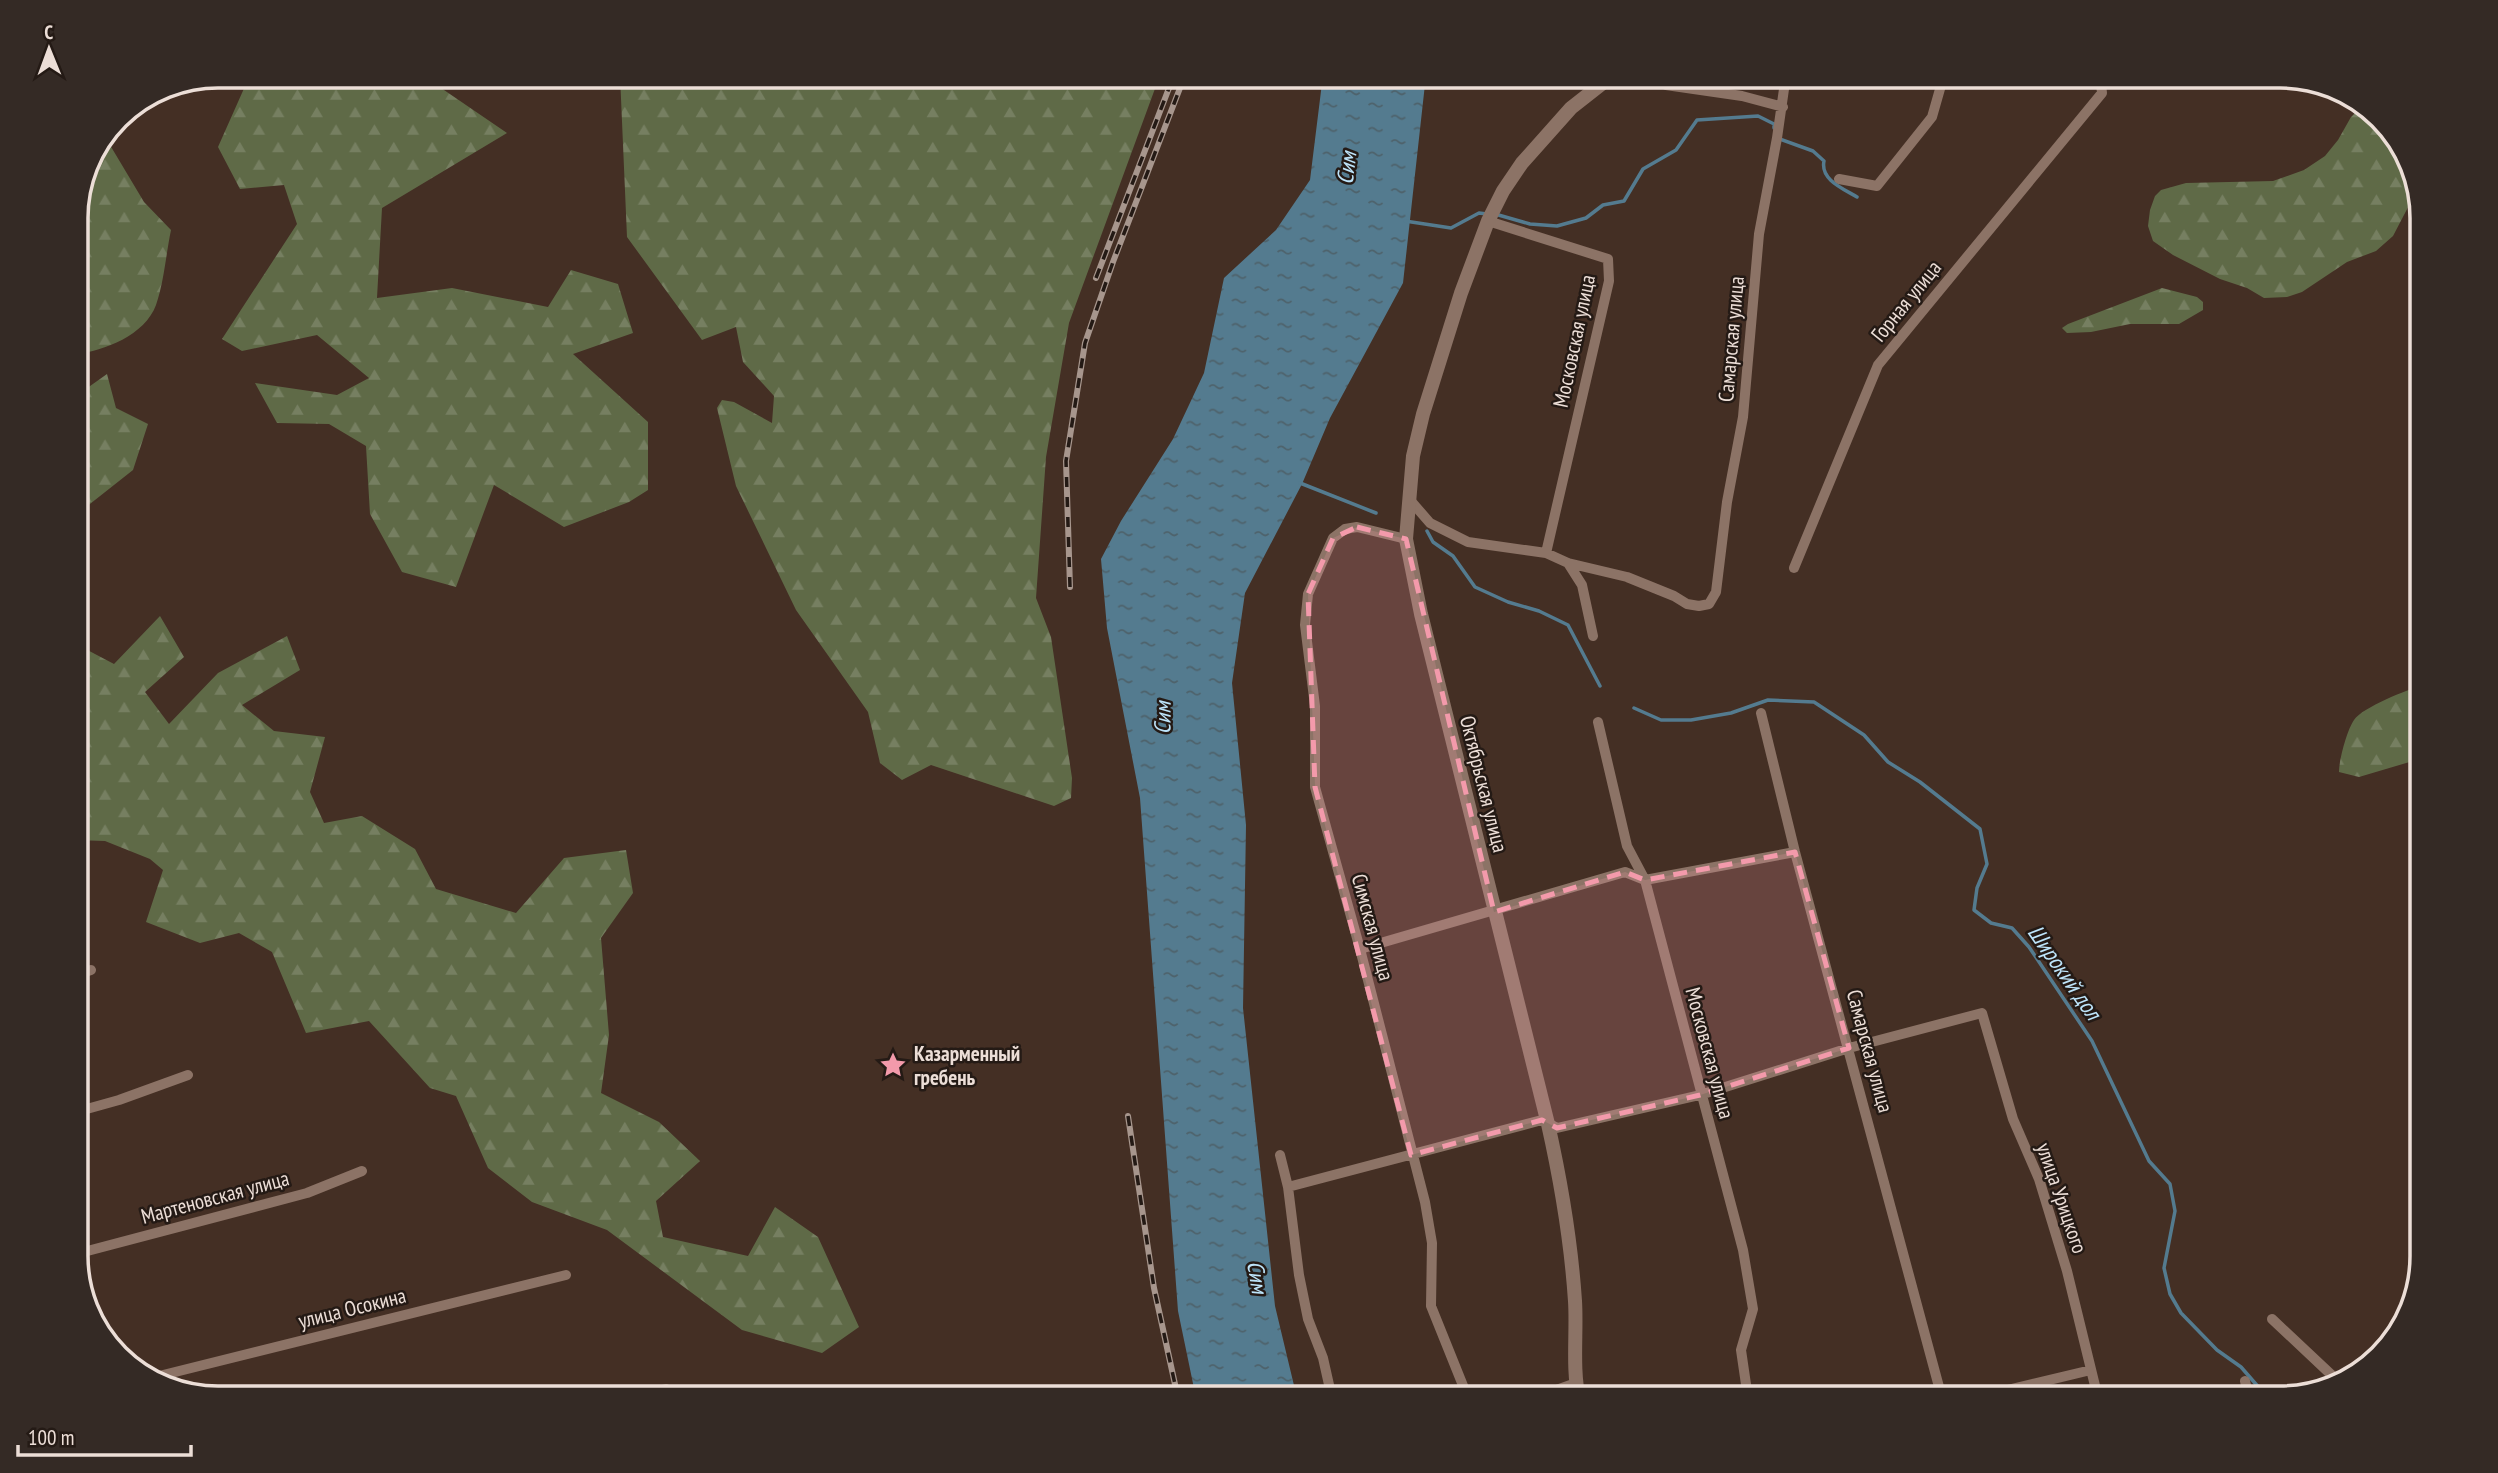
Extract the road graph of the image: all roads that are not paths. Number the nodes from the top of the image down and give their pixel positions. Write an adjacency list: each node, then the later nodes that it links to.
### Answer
1 (1596, 88): 8 (main road, Октябрьская улица)
2 (1687, 88): 6 (street)
3 (1785, 88): 6 (street, Самарская улица)
4 (1940, 88): 7 (street)
5 (2101, 88): 13 (street, Горная улица)
6 (1783, 107): 12 (street, Самарская улица)
7 (1839, 179)
8 (1488, 221): 9 (main road, Октябрьская улица); 11 (street, Московская улица)
9 (1410, 500): 10 (main road, Октябрьская улица); 11 (street)
10 (1406, 539): 19 (main road, Октябрьская улица); 20 (street, Симская улица)
11 (1546, 553): 12 (street)
12 (1569, 563): 14 (street)
13 (1794, 568)
14 (1593, 636)
15 (1761, 713): 17 (street, Самарская улица)
16 (1598, 722): 18 (street, Московская улица)
17 (1796, 852): 18 (street); 23 (street, Самарская улица)
18 (1645, 880): 19 (street); 25 (street, Московская улица)
19 (1494, 912): 20 (street); 27 (main road, Октябрьская улица)
20 (1360, 949): 29 (street, Симская улица)
21 (91, 970): 22 (street)
22 (88, 971)
23 (1849, 1048): 25 (street); 35 (street, улица Урицкого); 43 (street, Самарская улица)
24 (188, 1075): 26 (street)
25 (1700, 1095): 27 (street); 42 (street, Московская улица)
26 (88, 1109)
27 (1548, 1124): 29 (street); 41 (main road, Октябрьская улица)
28 (1280, 1155): 31 (street)
29 (1411, 1156): 31 (street); 40 (street, Симская улица)
30 (362, 1171): 32 (street, Мартеновская улица)
31 (1288, 1188): 39 (street)
32 (88, 1251)
33 (566, 1275): 36 (street, улица Осокина)
34 (2272, 1320): 37 (street)
35 (2091, 1370): 44 (street); 45 (street, улица Урицкого)
36 (165, 1375)
37 (2332, 1375)
38 (2245, 1381): 46 (street)
39 (1329, 1386)
40 (1463, 1386)
41 (1578, 1386)
42 (1746, 1386)
43 (1939, 1386)
44 (2024, 1386)
45 (2095, 1386)
46 (2246, 1386)

